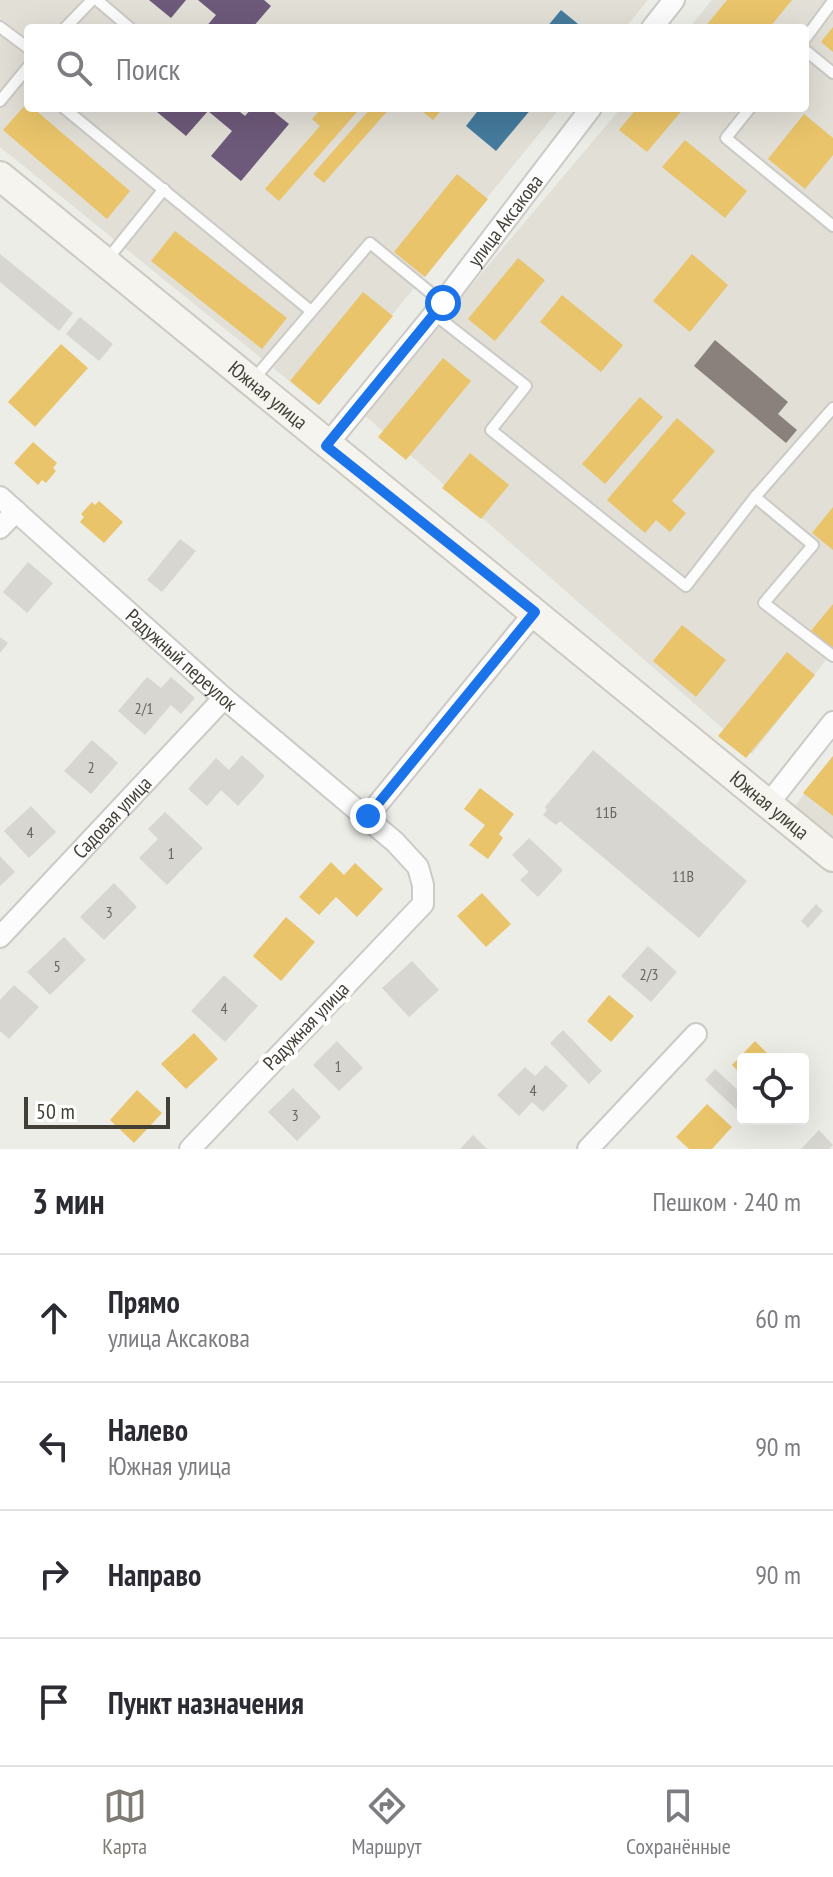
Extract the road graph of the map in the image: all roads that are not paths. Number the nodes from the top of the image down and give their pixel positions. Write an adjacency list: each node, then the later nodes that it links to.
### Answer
1 (94, 0): 4 (lane); 5 (lane)
2 (674, 0): 6 (street)
3 (833, 1): 8 (lane)
4 (69, 24)
5 (125, 24)
6 (655, 24)
7 (0, 27): 9 (lane)
8 (809, 34)
9 (24, 45)
10 (809, 53): 11 (lane)
11 (833, 73)
12 (24, 76): 13 (lane)
13 (0, 101)
14 (69, 112): 18 (lane)
15 (588, 112): 21 (street, улица Аксакова)
16 (747, 112): 19 (lane)
17 (0, 176): 20 (street, Южная улица)
18 (164, 189): 20 (lane); 22 (lane)
19 (831, 220)
20 (105, 263): 23 (street, Южная улица)
21 (438, 309): 22 (lane); 25 (street, улица Аксакова); 27 (lane)
22 (311, 311): 23 (lane)
23 (250, 382): 25 (street, Южная улица)
24 (833, 408): 27 (lane)
25 (326, 446): 30 (street, Южная улица)
26 (0, 497): 28 (street, Радужный переулок)
27 (755, 497): 31 (lane)
28 (16, 511): 29 (street); 32 (street, Радужный переулок)
29 (0, 528)
30 (535, 612): 34 (street, Южная улица); 35 (street)
31 (833, 656)
32 (224, 698): 35 (street, Радужный переулок); 38 (street, Садовая улица)
33 (833, 722): 34 (street)
34 (769, 803): 36 (street, Южная улица)
35 (368, 816): 37 (street, Радужный переулок)
36 (833, 857)
37 (423, 904): 40 (street, Радужная улица)
38 (0, 937)
39 (696, 1034): 41 (street)
40 (190, 1149)
41 (588, 1149)

